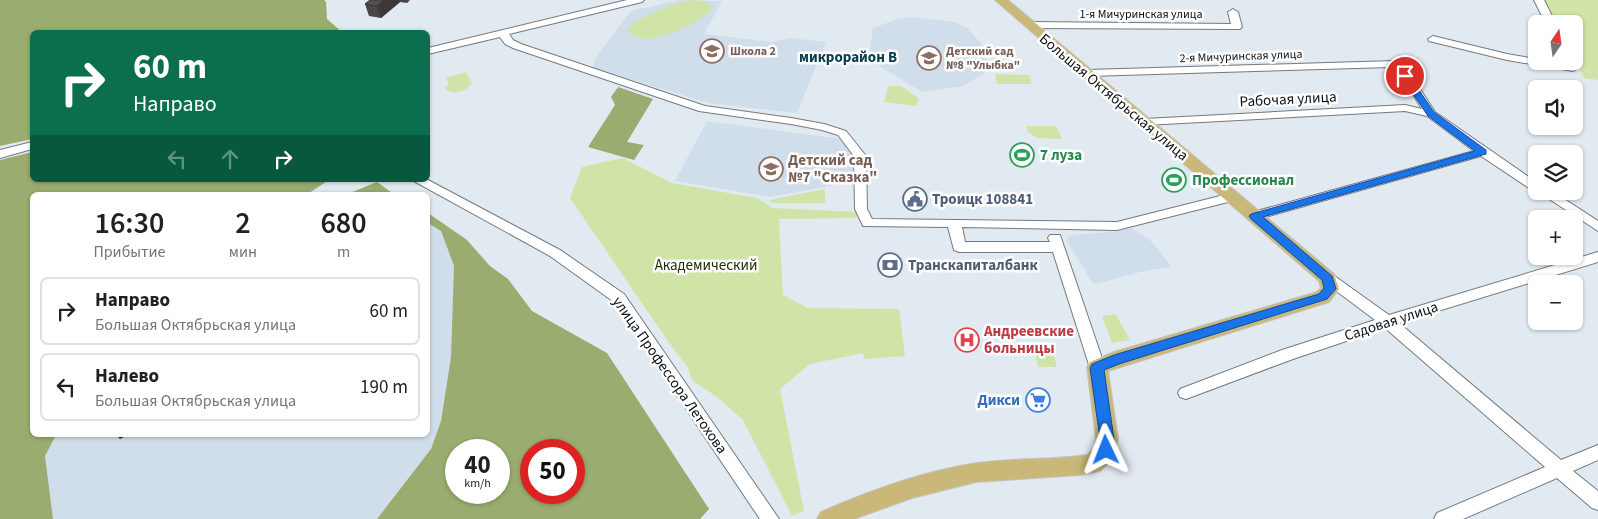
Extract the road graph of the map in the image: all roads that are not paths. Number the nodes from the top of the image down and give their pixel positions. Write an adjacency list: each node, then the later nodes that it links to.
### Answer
1 (639, 0): 7 (street)
2 (1001, 0): 6 (main road, Большая Октябрьская улица)
3 (1539, 0): 5 (street)
4 (1233, 12): 6 (street, 1-я Мичуринская улица)
5 (1546, 15)
6 (1030, 25): 11 (main road, Большая Октябрьская улица)
7 (502, 32): 9 (street); 22 (street)
8 (1433, 39): 10 (street)
9 (430, 50)
10 (1528, 60)
11 (1088, 73): 12 (street, 2-я Мичуринская улица); 13 (main road, Большая Октябрьская улица)
12 (1431, 114): 13 (street, Рабочая улица); 15 (street)
13 (1145, 122): 19 (main road, Большая Октябрьская улица)
14 (30, 146): 16 (street)
15 (1483, 152): 18 (street); 21 (street)
16 (0, 154)
17 (422, 182): 34 (street, улица Профессора Летохова)
18 (1528, 182)
19 (1232, 197): 21 (main road, Большая Октябрьская улица); 23 (street)
20 (1557, 200): 24 (street)
21 (1254, 216): 27 (main road, Большая Октябрьская улица)
22 (954, 223): 23 (street); 25 (street)
23 (1051, 225): 25 (street)
24 (1598, 227)
25 (1058, 247): 29 (street)
26 (1598, 257): 28 (street, Садовая улица)
27 (1328, 278): 28 (street); 29 (main road)
28 (1387, 320): 30 (street, Садовая улица); 32 (street)
29 (1097, 368): 35 (main road)
30 (1186, 393)
31 (1598, 452): 32 (street)
32 (1558, 468): 33 (street); 36 (street)
33 (1598, 502)
34 (770, 519)
35 (830, 519)
36 (1443, 519)

